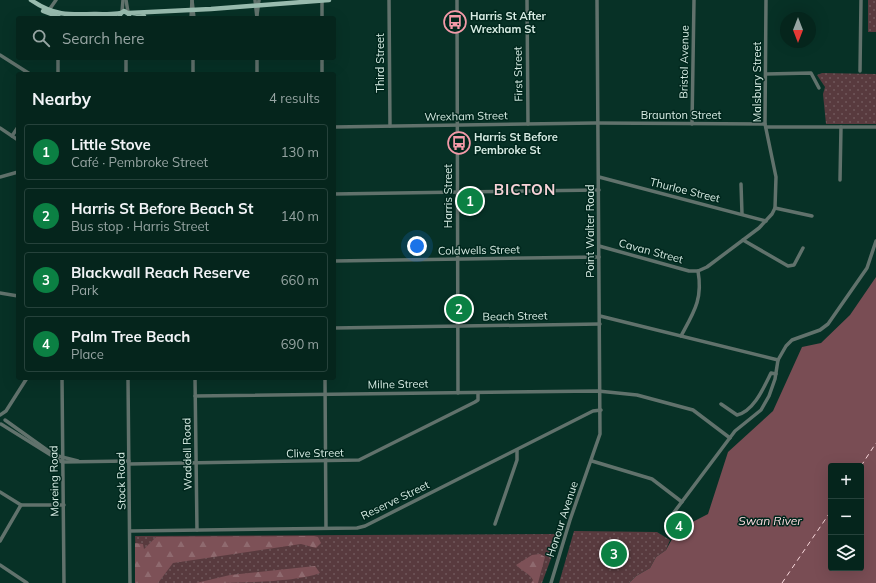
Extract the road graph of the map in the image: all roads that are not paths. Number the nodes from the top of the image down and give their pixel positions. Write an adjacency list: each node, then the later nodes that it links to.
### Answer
1 (26, 0): 22 (main road)
2 (31, 0): 18 (main road)
3 (56, 0): 18 (street)
4 (123, 0): 20 (street)
5 (126, 0): 21 (street)
6 (192, 0): 19 (street)
7 (255, 0): 17 (street)
8 (322, 0): 9 (main road); 17 (main road); 26 (street)
9 (329, 0)
10 (389, 0): 47 (street, Third Street)
11 (457, 0): 45 (street, Harris Street)
12 (527, 0): 42 (street, First Street)
13 (597, 0): 43 (street, Point Walter Road)
14 (694, 0): 44 (street, Bristol Avenue)
15 (766, 0): 40 (street, Malsbury Street)
16 (861, 0): 33 (street)
17 (258, 4): 19 (main road); 25 (street)
18 (49, 10): 22 (main road)
19 (192, 11): 21 (main road); 23 (main road); 24 (street)
20 (121, 14): 21 (main road); 22 (main road)
21 (128, 14)
22 (58, 16)
23 (149, 16)
24 (192, 16)
25 (257, 16)
26 (322, 16)
27 (0, 55): 34 (street)
28 (58, 60): 35 (street)
29 (126, 60): 36 (street)
30 (193, 60): 37 (street)
31 (257, 60): 38 (street)
32 (322, 60): 39 (street)
33 (860, 71)
34 (27, 72)
35 (57, 72)
36 (126, 72)
37 (193, 72)
38 (257, 72)
39 (322, 72)
40 (766, 74): 41 (street); 46 (street, Malsbury Street)
41 (819, 88)
42 (528, 124): 43 (street, Wrexham Street); 45 (street, Wrexham Street)
43 (598, 124): 44 (street, Braunton Street); 57 (street, Point Walter Road)
44 (692, 124): 46 (street, Braunton Street)
45 (457, 125): 47 (street, Wrexham Street); 61 (street, Harris Street)
46 (765, 125): 49 (street, Braunton Street); 63 (street, Malsbury Street)
47 (390, 126): 48 (street, Wrexham Street)
48 (336, 127)
49 (841, 127): 50 (street, Braunton Street); 58 (street)
50 (876, 127)
51 (0, 128): 53 (street)
52 (16, 130): 53 (street)
53 (12, 136): 54 (street)
54 (16, 139)
55 (16, 173): 56 (street)
56 (0, 177)
57 (599, 177): 60 (street, Point Walter Road); 64 (street, Thurloe Street)
58 (840, 180)
59 (741, 184): 64 (street)
60 (599, 190): 61 (street); 69 (street, Point Walter Road)
61 (457, 192): 62 (street); 72 (street, Harris Street)
62 (336, 194)
63 (775, 208): 65 (street); 66 (street)
64 (742, 214): 66 (street, Thurloe Street)
65 (812, 216)
66 (766, 221): 67 (street)
67 (743, 240): 70 (street); 74 (street)
68 (876, 241): 82 (street)
69 (599, 246): 71 (street, Point Walter Road); 74 (street, Cavan Street)
70 (803, 248)
71 (599, 257): 72 (street, Coldwells Street); 77 (street, Point Walter Road)
72 (457, 259): 73 (street, Coldwells Street); 79 (street, Harris Street)
73 (336, 261)
74 (698, 271): 81 (street)
75 (0, 294): 76 (street)
76 (16, 296)
77 (600, 316): 78 (street, Point Walter Road); 81 (street)
78 (600, 324): 79 (street, Beach Street); 90 (street, Point Walter Road)
79 (458, 326): 80 (street, Beach Street); 91 (street, Harris Street)
80 (336, 328)
81 (681, 336): 82 (street)
82 (778, 360): 83 (street)
83 (776, 374): 94 (street); 100 (street)
84 (26, 380): 96 (street)
85 (62, 380): 102 (street, Moreing Road)
86 (128, 380): 106 (street, Stock Road)
87 (195, 380): 93 (street, Waddell Road)
88 (325, 380): 92 (street)
89 (478, 392): 90 (street, Milne Street); 91 (street, Milne Street); 107 (street, Clive Street)
90 (601, 392): 95 (street, Point Walter Road); 100 (street, Milne Street)
91 (458, 393): 92 (street, Milne Street)
92 (325, 394): 93 (street, Milne Street); 107 (street)
93 (195, 396): 108 (street, Waddell Road)
94 (721, 404)
95 (601, 410): 101 (street, Reserve Street); 103 (street, Point Walter Road)
96 (6, 411): 97 (street); 98 (street)
97 (0, 415): 98 (street, Clive Street)
98 (4, 419): 99 (street); 102 (street, Clive Street)
99 (0, 424): 105 (street)
100 (730, 438): 110 (street)
101 (517, 450): 114 (street); 115 (street, Reserve Street)
102 (62, 456): 104 (street, Clive Street); 105 (street, Moreing Road)
103 (592, 460): 110 (street); 123 (street, Honour Avenue)
104 (79, 461): 105 (street, Clive Street); 106 (street, Clive Street)
105 (62, 462): 112 (street, Moreing Road)
106 (129, 462): 108 (street, Clive Street); 117 (street, Stock Road)
107 (325, 462): 108 (street, Clive Street); 115 (street)
108 (196, 463): 116 (street, Waddell Road)
109 (0, 492): 111 (street)
110 (682, 502): 113 (street)
111 (21, 505): 112 (street); 118 (street)
112 (64, 505): 121 (street, Moreing Road)
113 (666, 523)
114 (495, 524)
115 (326, 528): 116 (street, Reserve Street)
116 (197, 530): 117 (street, Reserve Street)
117 (130, 531): 122 (street, Stock Road)
118 (0, 541)
119 (0, 565): 120 (street)
120 (27, 583)
121 (64, 583)
122 (130, 583)
123 (550, 583)

